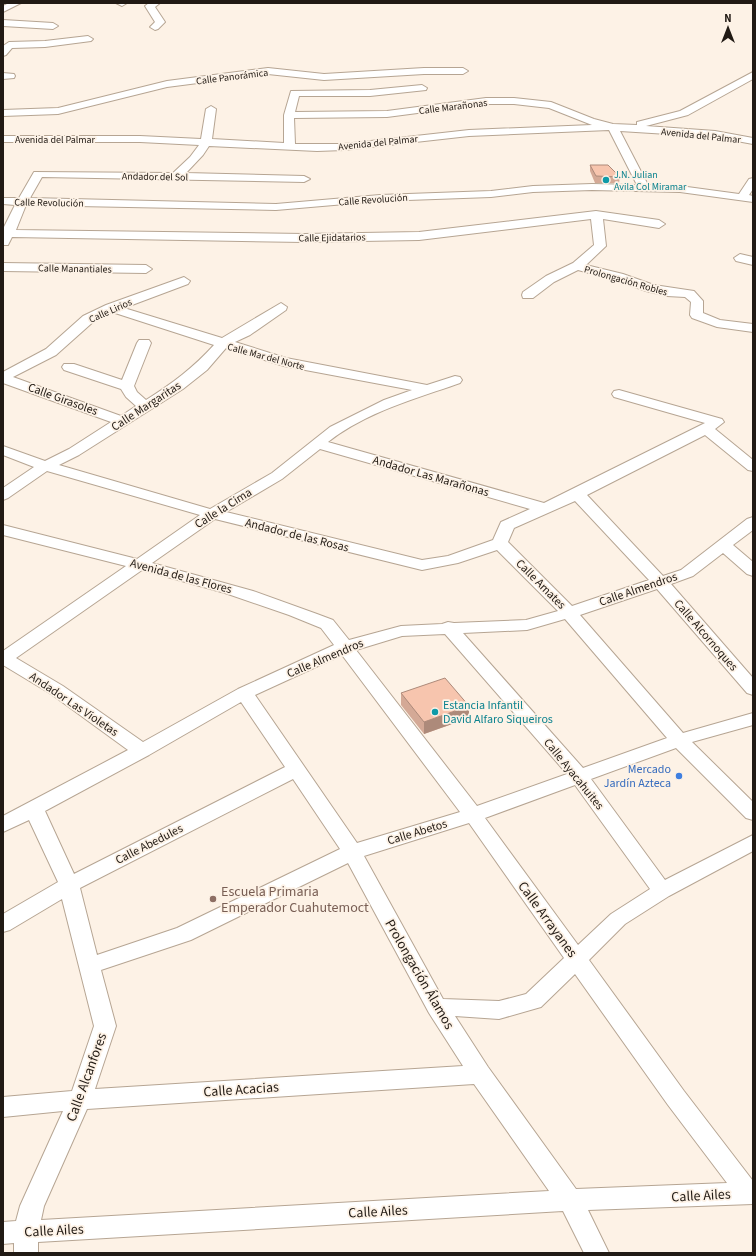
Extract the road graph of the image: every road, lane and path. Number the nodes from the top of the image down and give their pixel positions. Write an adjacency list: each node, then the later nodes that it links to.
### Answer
1 (16, 3): 3 (street)
2 (155, 3): 6 (street)
3 (3, 9)
4 (3, 23): 5 (street)
5 (53, 26)
6 (155, 27)
7 (88, 39): 8 (street)
8 (3, 53)
9 (463, 71): 13 (street, Calle Panorámica)
10 (753, 75): 16 (street)
11 (422, 88): 14 (street, Calle Marañonas)
12 (211, 109): 19 (street)
13 (3, 113)
14 (289, 115): 15 (street, Calle Marañonas); 20 (street)
15 (613, 126): 16 (street, Avenida del Palmar); 20 (street, Avenida del Palmar); 24 (street)
16 (627, 128): 18 (street, Avenida del Palmar)
17 (3, 139): 19 (street, Avenida del Palmar)
18 (753, 141)
19 (207, 143): 20 (street, Avenida del Palmar); 21 (street)
20 (290, 147)
21 (177, 176): 22 (street, Andador del Sol); 27 (street, Andador del Sol)
22 (304, 178)
23 (753, 181): 25 (street)
24 (644, 188): 25 (street, Calle Revolución); 27 (street, Calle Revolución)
25 (748, 198)
26 (3, 201): 27 (street, Calle Revolución)
27 (22, 202): 30 (street)
28 (596, 216): 29 (street, Calle Ejidatarios); 30 (street, Calle Ejidatarios); 33 (street)
29 (659, 224)
30 (5, 237)
31 (740, 258): 32 (street)
32 (753, 261)
33 (577, 266): 37 (street); 40 (street, Prolongación Robles)
34 (3, 267): 35 (street, Calle Manantiales)
35 (146, 269)
36 (184, 281): 39 (street, Calle Lirios)
37 (528, 295)
38 (281, 307): 42 (street, Calle Margaritas)
39 (111, 308): 42 (street, Calle Mar del Norte); 44 (street, Calle Lirios)
40 (753, 328)
41 (144, 343): 46 (street)
42 (222, 344): 47 (street, Calle Mar del Norte); 49 (street, Calle Margaritas)
43 (69, 367): 46 (street)
44 (3, 377): 50 (street, Calle Girasoles)
45 (455, 380): 47 (street, Calle la Cima)
46 (127, 386): 49 (street)
47 (426, 389): 52 (street, Calle la Cima)
48 (619, 394): 51 (street)
49 (144, 406): 50 (street, Calle Margaritas)
50 (122, 421): 54 (street, Calle Margaritas)
51 (712, 426): 55 (street); 56 (street)
52 (318, 444): 58 (street, Andador Las Marañonas); 59 (street, Calle la Cima)
53 (3, 450): 54 (street, Andador de las Rosas)
54 (44, 467): 57 (street, Calle Margaritas); 59 (street, Andador de las Rosas)
55 (753, 467)
56 (577, 494): 58 (street); 66 (street, Calle Alcornoques)
57 (3, 495)
58 (544, 508): 62 (street)
59 (212, 514): 62 (street, Andador de las Rosas); 64 (street, Calle la Cima)
60 (753, 522): 63 (street, Calle Almendros)
61 (3, 530): 64 (street, Avenida de las Flores)
62 (500, 543): 67 (street, Calle Amates)
63 (723, 544): 65 (street); 66 (street, Calle Almendros)
64 (140, 564): 69 (street, Avenida de las Flores); 70 (street, Calle la Cima)
65 (753, 572)
66 (660, 582): 67 (street, Calle Almendros); 71 (street, Calle Alcornoques)
67 (569, 613): 68 (street, Calle Almendros); 74 (street, Calle Amates)
68 (448, 627): 69 (street, Calle Almendros); 77 (street, Calle Ayacahuites)
69 (345, 647): 72 (street, Calle Almendros); 80 (street, Calle Arrayanes)
70 (3, 658): 75 (street, Andador Las Violetas)
71 (753, 689)
72 (244, 693): 75 (street, Calle Almendros); 76 (street, Prolongación Álamos)
73 (753, 719): 74 (street, Calle Abetos)
74 (679, 740): 77 (street, Calle Abetos); 79 (street, Calle Amates)
75 (142, 751): 78 (street, Calle Almendros)
76 (297, 769): 83 (street, Prolongación Álamos); 84 (street, Calle Abedules)
77 (579, 776): 80 (street, Calle Abetos); 85 (street, Calle Ayacahuites)
78 (34, 809): 81 (street, Calle Almendros); 84 (street, Calle Alcanfores)
79 (753, 813)
80 (473, 814): 83 (street, Calle Abetos); 87 (street, Calle Arrayanes)
81 (3, 825)
82 (753, 842): 85 (street)
83 (352, 852): 88 (street, Calle Abetos); 89 (street, Prolongación Álamos)
84 (69, 885): 86 (street, Calle Abedules); 88 (street, Calle Alcanfores)
85 (662, 891): 87 (street)
86 (3, 924)
87 (578, 959): 89 (street); 93 (street, Calle Arrayanes)
88 (89, 966): 91 (street, Calle Alcanfores)
89 (437, 1007): 90 (street, Prolongación Álamos)
90 (480, 1074): 91 (street, Calle Acacias); 94 (street, Prolongación Álamos)
91 (80, 1100): 92 (street, Calle Acacias); 95 (street, Calle Alcanfores)
92 (3, 1107)
93 (751, 1193): 94 (street, Calle Ailes)
94 (570, 1200): 95 (street, Calle Ailes); 96 (street, Prolongación Álamos)
95 (18, 1239)
96 (597, 1253)

